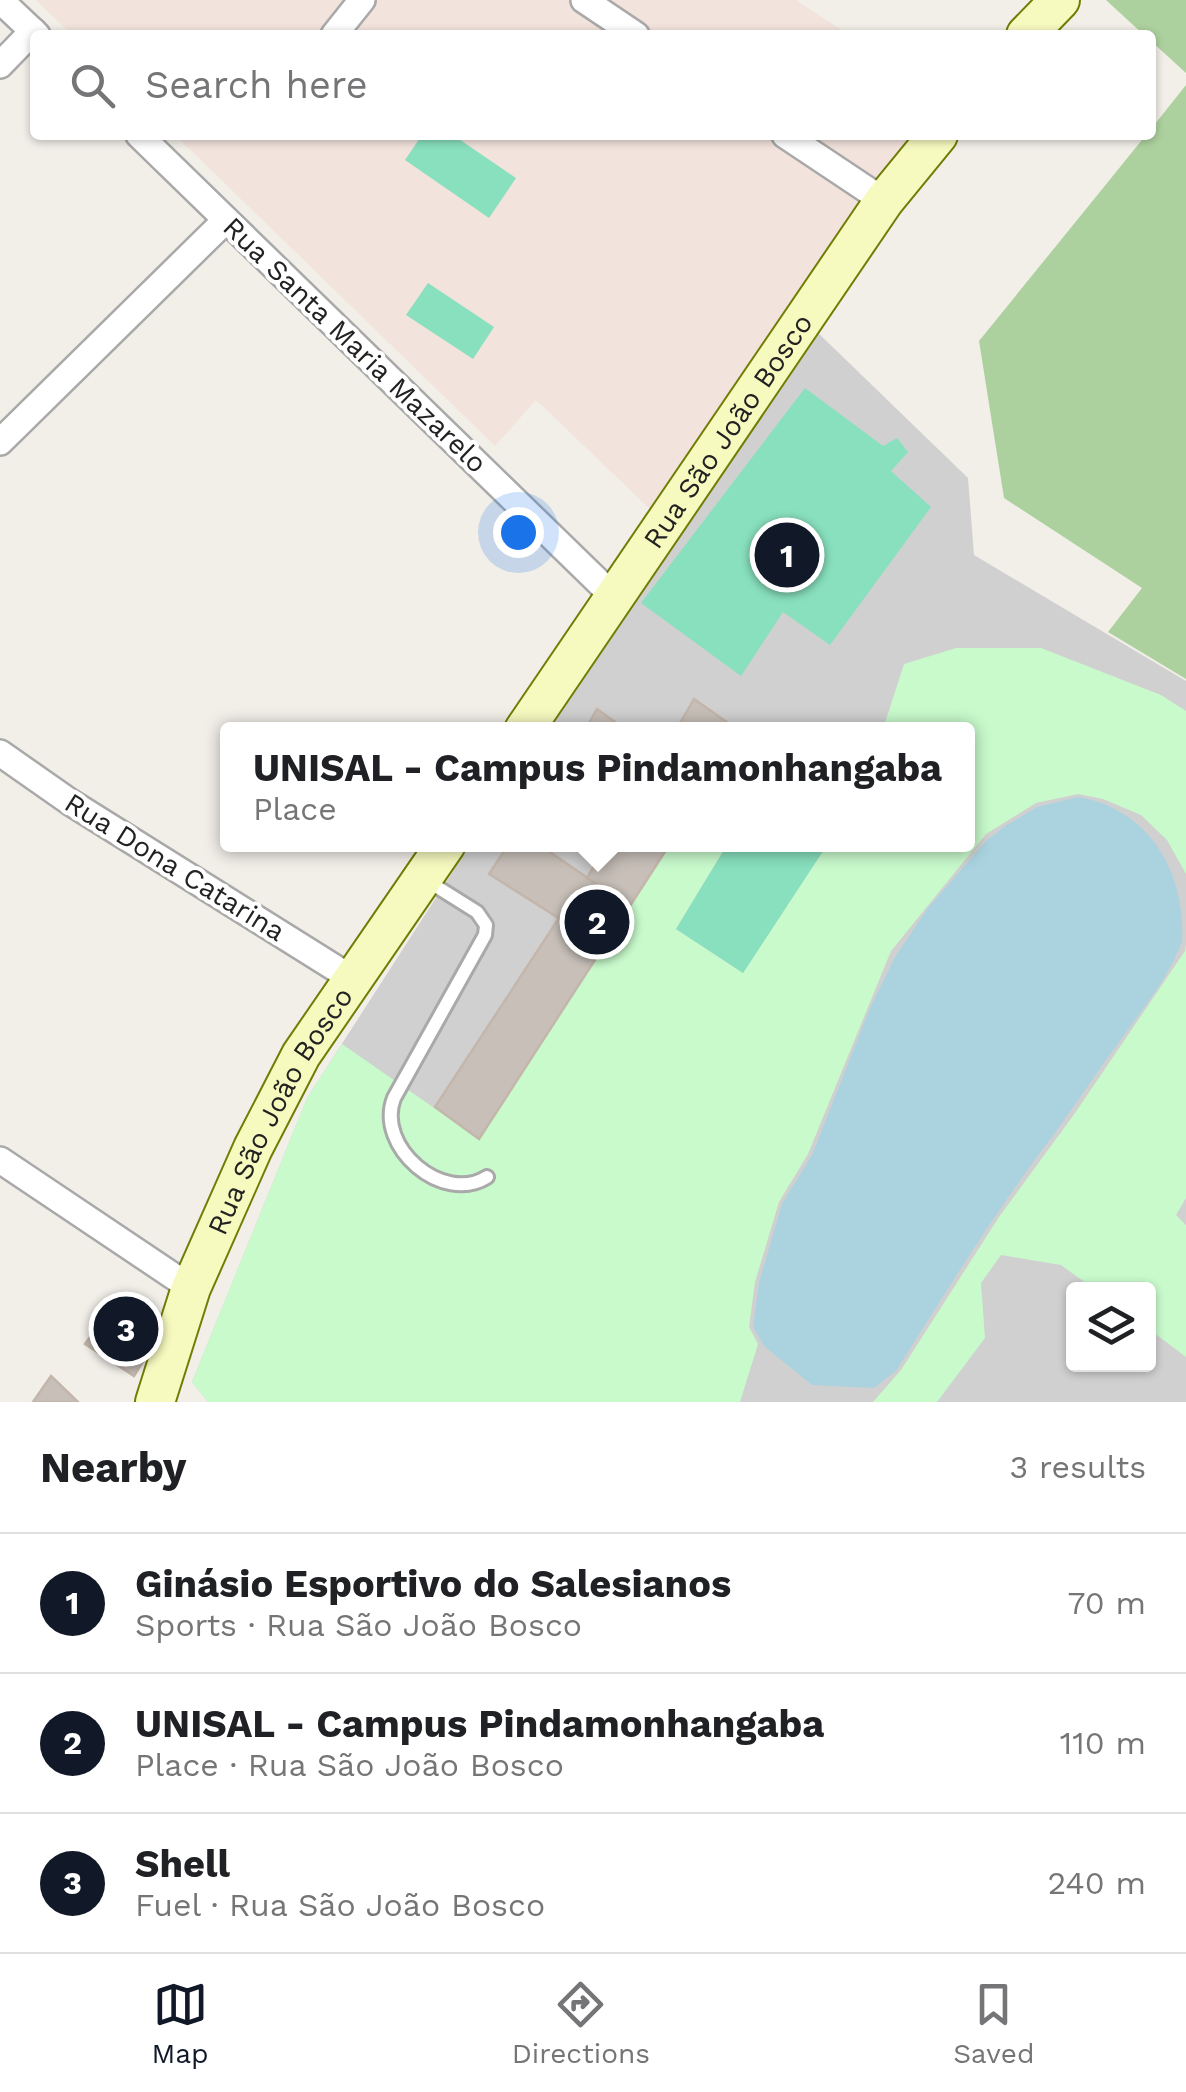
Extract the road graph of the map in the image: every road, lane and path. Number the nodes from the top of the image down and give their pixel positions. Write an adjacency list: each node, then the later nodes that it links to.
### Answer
1 (0, 0): 5 (street)
2 (362, 0): 6 (street)
3 (584, 0): 7 (street)
4 (1060, 0): 8 (main road)
5 (32, 30)
6 (338, 30)
7 (629, 30)
8 (1031, 30)
9 (30, 38): 10 (street)
10 (0, 65)
11 (144, 140): 15 (street, Rua Santa Maria Mazarelo)
12 (793, 140): 14 (street)
13 (934, 140): 14 (main road, Rua São João Bosco)
14 (884, 201): 17 (main road, Rua São João Bosco)
15 (226, 220): 16 (street); 17 (street, Rua Santa Maria Mazarelo)
16 (0, 442)
17 (614, 597): 18 (main road, Rua São João Bosco)
18 (529, 722)
19 (0, 753): 22 (street, Rua Dona Catarina)
20 (441, 852): 21 (main road, Rua São João Bosco)
21 (424, 878): 22 (main road, Rua São João Bosco); 24 (lane)
22 (351, 978): 25 (main road, Rua São João Bosco)
23 (0, 1160): 25 (street)
24 (487, 1177)
25 (191, 1288): 26 (main road, Rua São João Bosco)
26 (155, 1402)

